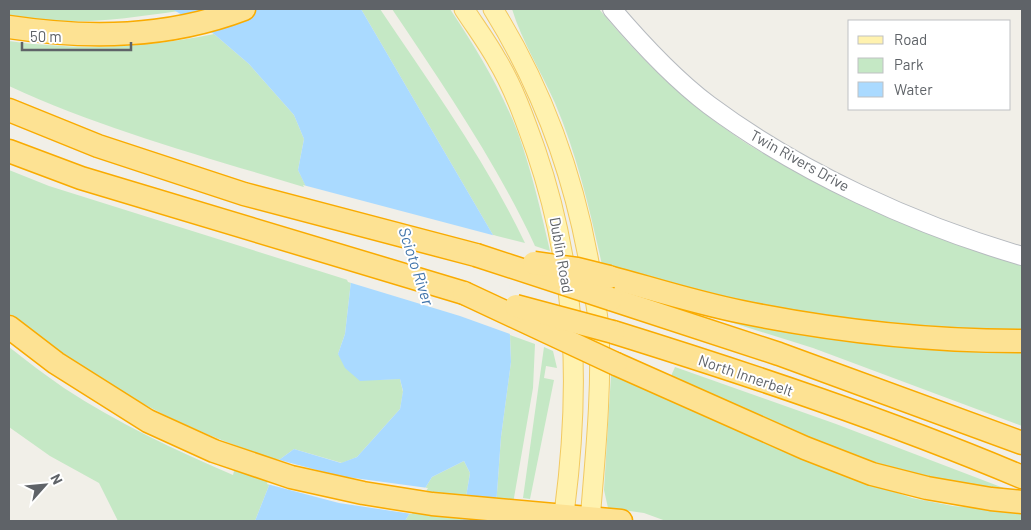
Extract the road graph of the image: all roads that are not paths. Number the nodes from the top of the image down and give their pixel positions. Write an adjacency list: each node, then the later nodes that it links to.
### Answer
1 (244, 9): 6 (highway)
2 (464, 9): 18 (main road, Dublin Road)
3 (476, 9): 9 (main road)
4 (492, 9): 9 (main road, Dublin Road)
5 (612, 9): 10 (main road, Twin Rivers Drive)
6 (9, 27)
7 (9, 110): 11 (highway, bridge)
8 (9, 151): 12 (highway)
9 (577, 210): 19 (main road, Dublin Road)
10 (1022, 256)
11 (610, 288): 14 (highway); 15 (highway, North Innerbelt)
12 (464, 293): 16 (highway, North Innerbelt, bridge); 17 (highway, bridge)
13 (9, 327): 18 (highway)
14 (1022, 341)
15 (1022, 443)
16 (1022, 477)
17 (1022, 502)
18 (564, 519): 19 (highway)
19 (590, 520): 20 (highway)
20 (621, 521)

